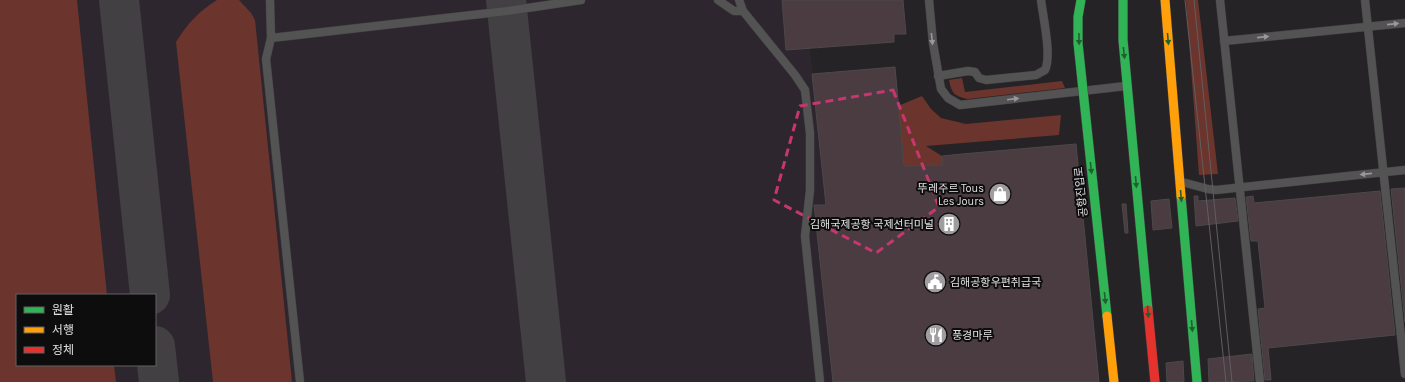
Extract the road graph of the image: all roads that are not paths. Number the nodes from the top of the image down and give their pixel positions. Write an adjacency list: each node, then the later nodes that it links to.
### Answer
1 (270, 0): 15 (lane)
2 (581, 0): 15 (lane)
3 (718, 0): 12 (lane)
4 (739, 0): 12 (lane)
5 (929, 0): 17 (lane, one-way to 17)
6 (1041, 0): 17 (lane)
7 (1080, 0): 26 (main road, 공항진입로, one-way to 26, bridge)
8 (1123, 0): 18 (main road, one-way to 18)
9 (1165, 0): 21 (main road, one-way to 21)
10 (1220, 0): 16 (lane)
11 (1365, 0): 14 (lane)
12 (743, 11): 25 (lane)
13 (1405, 23): 14 (lane, one-way to 13)
14 (1368, 26): 16 (lane, one-way to 14); 20 (lane)
15 (271, 38): 24 (lane)
16 (1224, 42): 22 (lane)
17 (938, 76): 18 (lane, one-way to 18)
18 (1128, 86): 27 (main road, one-way to 27)
19 (1405, 170): 20 (lane)
20 (1383, 172): 22 (lane, one-way to 22); 23 (lane)
21 (1180, 181): 22 (lane); 28 (main road, one-way to 28)
22 (1240, 188): 29 (lane)
23 (1405, 374)
24 (300, 382)
25 (820, 382)
26 (1114, 382)
27 (1155, 382)
28 (1197, 382)
29 (1260, 382)

